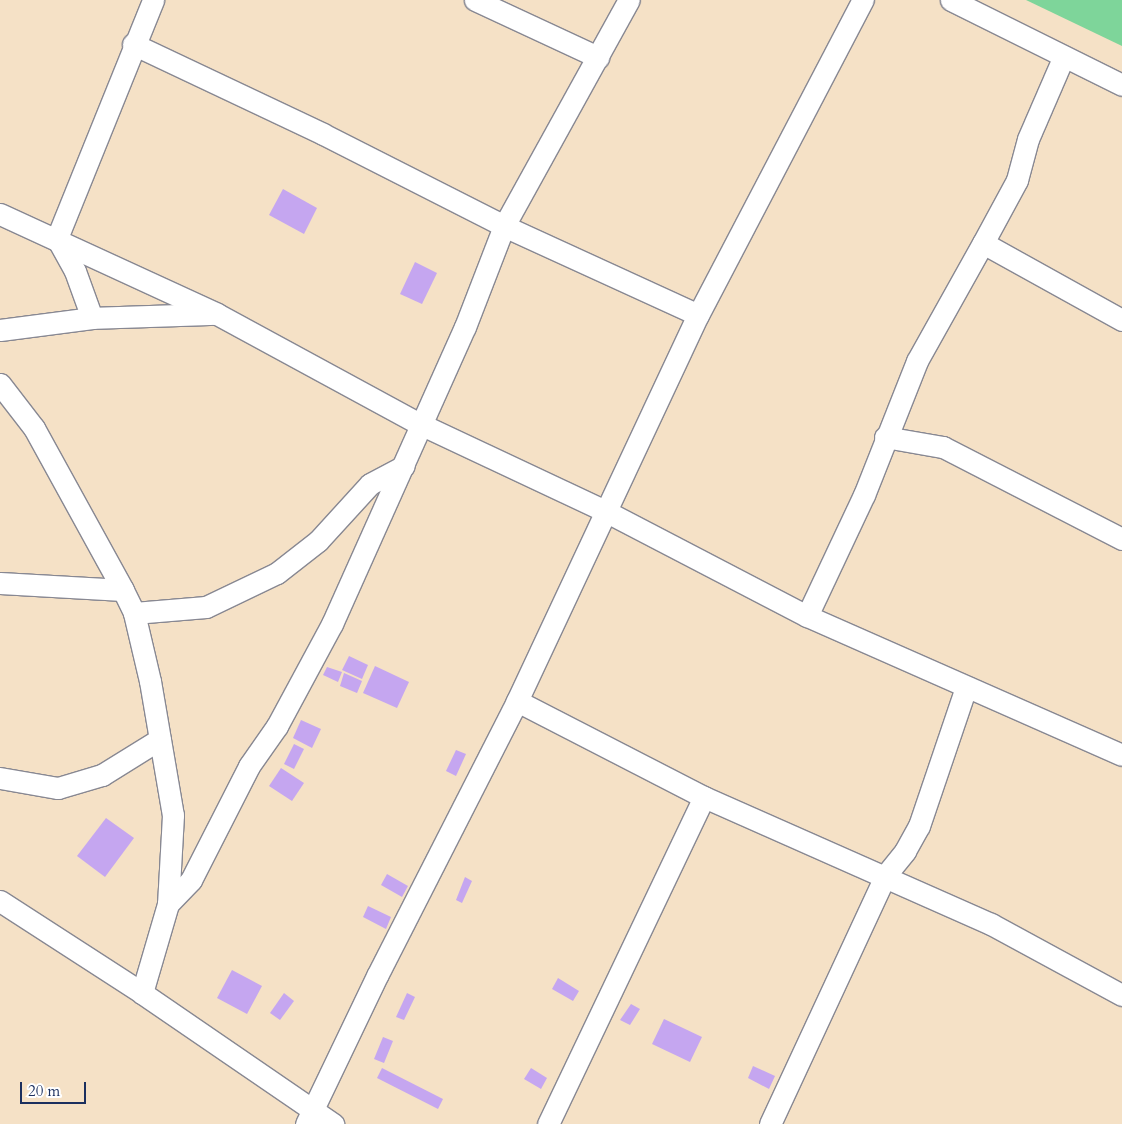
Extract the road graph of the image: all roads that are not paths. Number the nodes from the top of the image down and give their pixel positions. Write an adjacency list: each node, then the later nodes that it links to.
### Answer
1 (153, 0): 6 (street)
2 (475, 0): 8 (street)
3 (629, 0): 8 (street)
4 (863, 0): 15 (street)
5 (951, 0): 7 (street)
6 (134, 44): 11 (street); 12 (street)
7 (1064, 56): 9 (street); 13 (street)
8 (598, 57): 11 (street)
9 (1122, 85)
10 (0, 214): 12 (street)
11 (504, 226): 15 (street); 20 (street)
12 (57, 238): 14 (street); 16 (street)
13 (983, 243): 17 (street); 21 (street)
14 (217, 314): 16 (street); 20 (street)
15 (698, 315): 23 (street)
16 (92, 318): 18 (street)
17 (1122, 320)
18 (0, 330)
19 (0, 384): 26 (street)
20 (420, 424): 22 (street); 23 (street)
21 (886, 437): 24 (street); 28 (street)
22 (404, 466): 27 (street); 37 (street)
23 (607, 512): 28 (street); 30 (street)
24 (1122, 539)
25 (0, 583): 26 (street)
26 (123, 590): 27 (street)
27 (134, 613): 31 (street)
28 (807, 616): 29 (street)
29 (966, 687): 32 (street); 35 (street)
30 (517, 701): 34 (street); 40 (street)
31 (160, 739): 33 (street); 37 (street)
32 (1122, 755)
33 (0, 778)
34 (704, 797): 35 (street); 42 (street)
35 (885, 876): 39 (street); 43 (street)
36 (0, 901): 38 (street)
37 (168, 904): 38 (street)
38 (142, 993): 40 (street)
39 (1122, 994)
40 (308, 1116): 41 (street)
41 (333, 1124)
42 (548, 1124)
43 (770, 1124)

